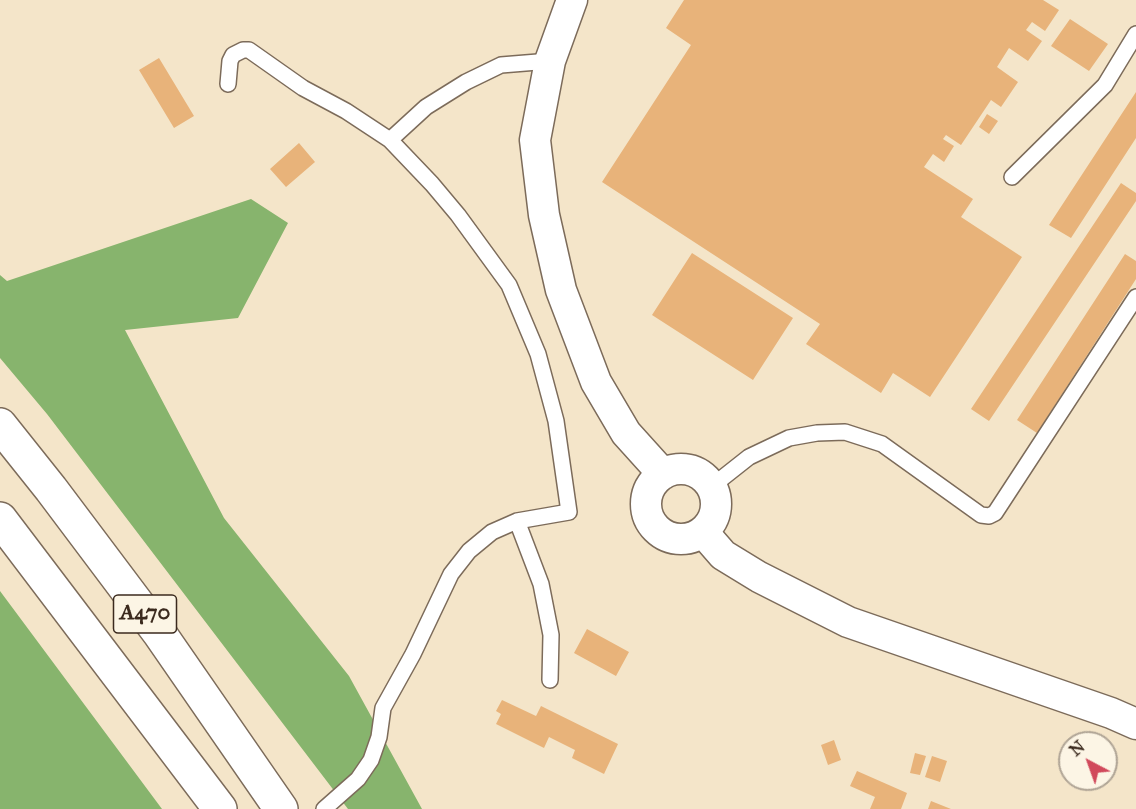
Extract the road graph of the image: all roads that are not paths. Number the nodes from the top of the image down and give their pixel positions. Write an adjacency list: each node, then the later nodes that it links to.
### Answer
1 (572, 0): 3 (street)
2 (1136, 34): 6 (lane)
3 (550, 61): 5 (lane); 9 (street)
4 (228, 84): 5 (lane)
5 (390, 140): 12 (lane)
6 (1012, 177)
7 (1136, 297): 10 (lane)
8 (0, 425): 17 (highway, A470)
9 (663, 474): 10 (street); 13 (street)
10 (711, 486): 13 (street)
11 (0, 519): 16 (highway, A470)
12 (517, 521): 14 (lane); 18 (lane)
13 (703, 532): 15 (street)
14 (550, 680)
15 (1136, 724)
16 (220, 809)
17 (281, 809)
18 (324, 809)

